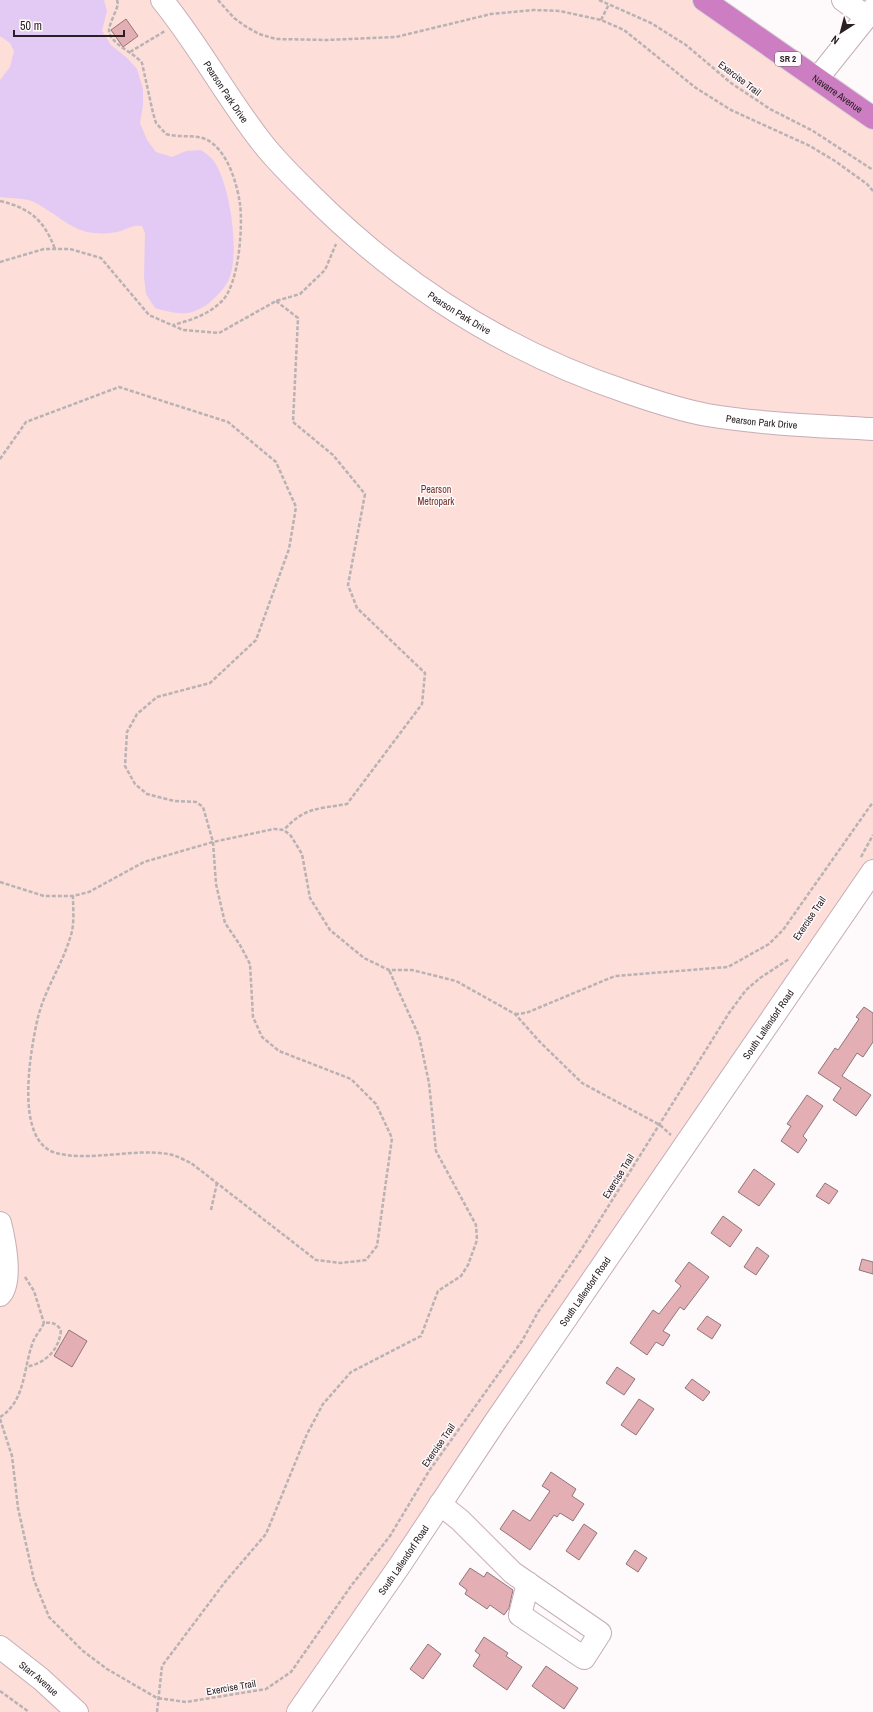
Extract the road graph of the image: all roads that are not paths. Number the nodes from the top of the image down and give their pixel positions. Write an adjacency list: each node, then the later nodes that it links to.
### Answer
1 (162, 0): 7 (street, Pearson Park Drive)
2 (704, 0): 5 (highway, Navarre Avenue / SR 2)
3 (843, 0): 4 (street)
4 (870, 13): 5 (street)
5 (817, 79): 6 (highway, Navarre Avenue / SR 2)
6 (873, 118)
7 (873, 429)
8 (865, 867): 11 (street, South Lallendorf Road)
9 (0, 1223): 10 (street)
10 (0, 1295)
11 (440, 1504): 12 (street); 15 (street, South Lallendorf Road)
12 (528, 1583)
13 (0, 1647): 14 (street, Starr Avenue)
14 (77, 1712)
15 (298, 1712)

